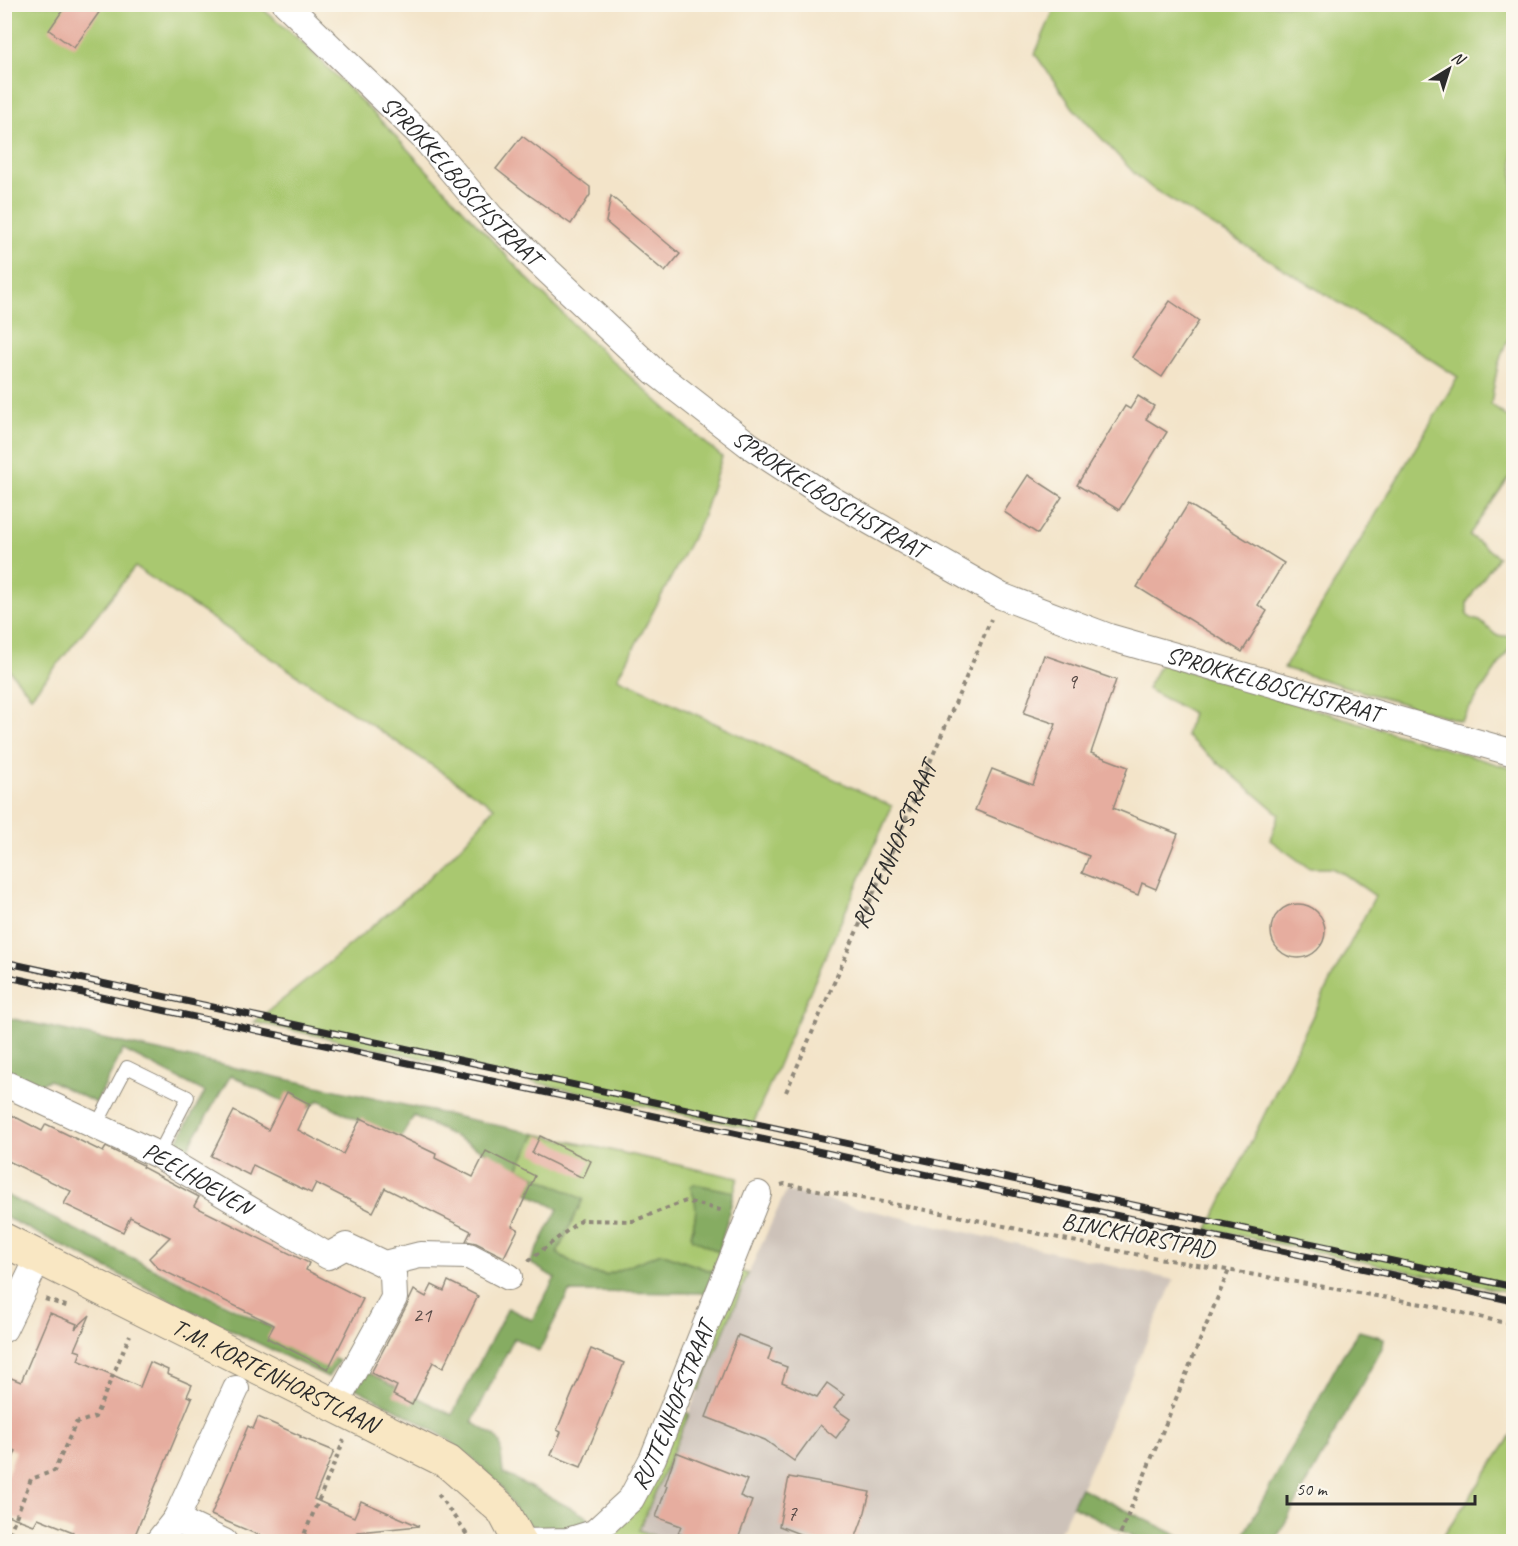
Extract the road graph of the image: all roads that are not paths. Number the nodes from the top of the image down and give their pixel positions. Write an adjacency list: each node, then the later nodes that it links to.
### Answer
1 (286, 4): 2 (street, SPROKKELBOSCHSTRAAT)
2 (1514, 753)
3 (4, 1083): 4 (street, PEELHOEVEN)
4 (96, 1126): 5 (street, PEELHOEVEN); 5 (lane)
5 (158, 1155): 9 (street, PEELHOEVEN)
6 (758, 1194): 15 (street, RUTTENHOFSTRAAT)
7 (4, 1240): 8 (street, T.M. KORTENHORSTLAAN)
8 (39, 1257): 11 (street); 13 (street, T.M. KORTENHORSTLAAN)
9 (384, 1264): 10 (street); 13 (street)
10 (509, 1277)
11 (4, 1329)
12 (237, 1389): 14 (street)
13 (335, 1405): 15 (street, T.M. KORTENHORSTLAAN)
14 (176, 1519): 16 (street); 17 (street)
15 (510, 1541)
16 (158, 1542)
17 (224, 1542)

